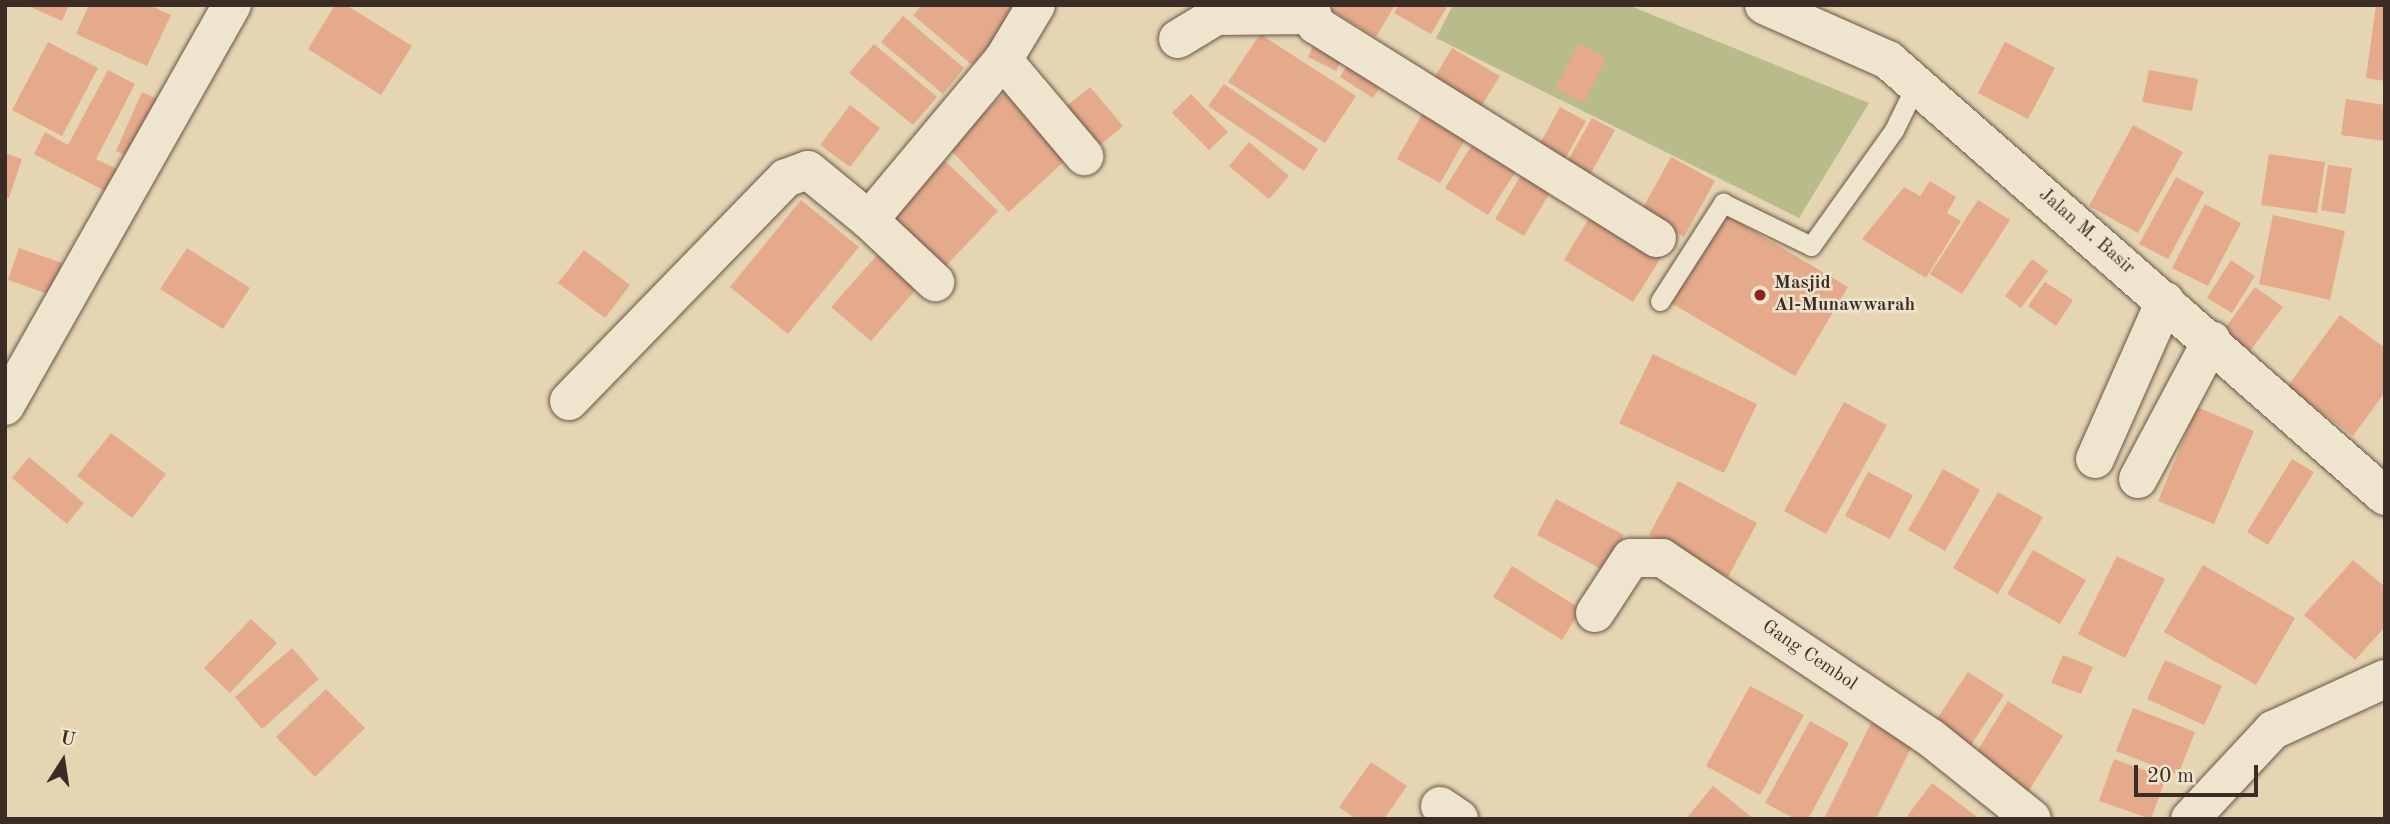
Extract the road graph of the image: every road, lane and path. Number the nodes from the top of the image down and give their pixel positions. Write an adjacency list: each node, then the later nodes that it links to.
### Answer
1 (232, 5): 16 (street)
2 (1036, 5): 6 (street)
3 (1764, 5): 7 (street, Jalan M. Basir)
4 (1309, 10): 5 (street); 10 (street)
5 (1178, 39)
6 (1003, 60): 8 (street); 9 (street)
7 (1917, 83): 12 (lane); 13 (street, Jalan M. Basir)
8 (1084, 156)
9 (869, 220): 11 (street); 15 (street)
10 (1657, 238)
11 (935, 282)
12 (1660, 301)
13 (2165, 301): 14 (street, Jalan M. Basir); 17 (street)
14 (2212, 340): 18 (street); 19 (street, Jalan M. Basir)
15 (569, 401)
16 (5, 406)
17 (2095, 459)
18 (2138, 479)
19 (2385, 496)
20 (1595, 613): 22 (street, Gang Cembol)
21 (2385, 679): 23 (street)
22 (2032, 819)
23 (2190, 819)

